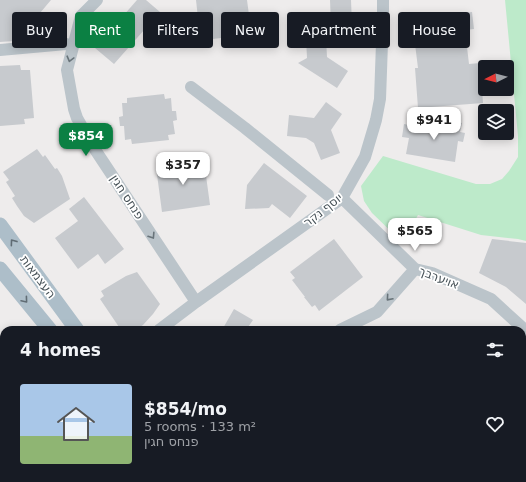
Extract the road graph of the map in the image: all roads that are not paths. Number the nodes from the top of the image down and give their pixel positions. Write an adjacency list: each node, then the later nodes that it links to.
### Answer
1 (98, 0): 11 (street, פנחס חגין, one-way to 11)
2 (382, 0): 7 (street, יוסף נקר)
3 (22, 48): 4 (street)
4 (0, 50)
5 (191, 87): 6 (street)
6 (328, 195)
7 (342, 198): 9 (street, אויערבך); 11 (street, יוסף נקר)
8 (0, 225): 13 (main road, העצמאות, one-way to 8)
9 (415, 269): 15 (street, one-way to 15); 16 (street, אויערבך)
10 (0, 270): 12 (main road, העצמאות, one-way to 12)
11 (196, 302): 14 (street, יוסף נקר)
12 (47, 326)
13 (75, 326)
14 (164, 326)
15 (348, 326)
16 (521, 326)

